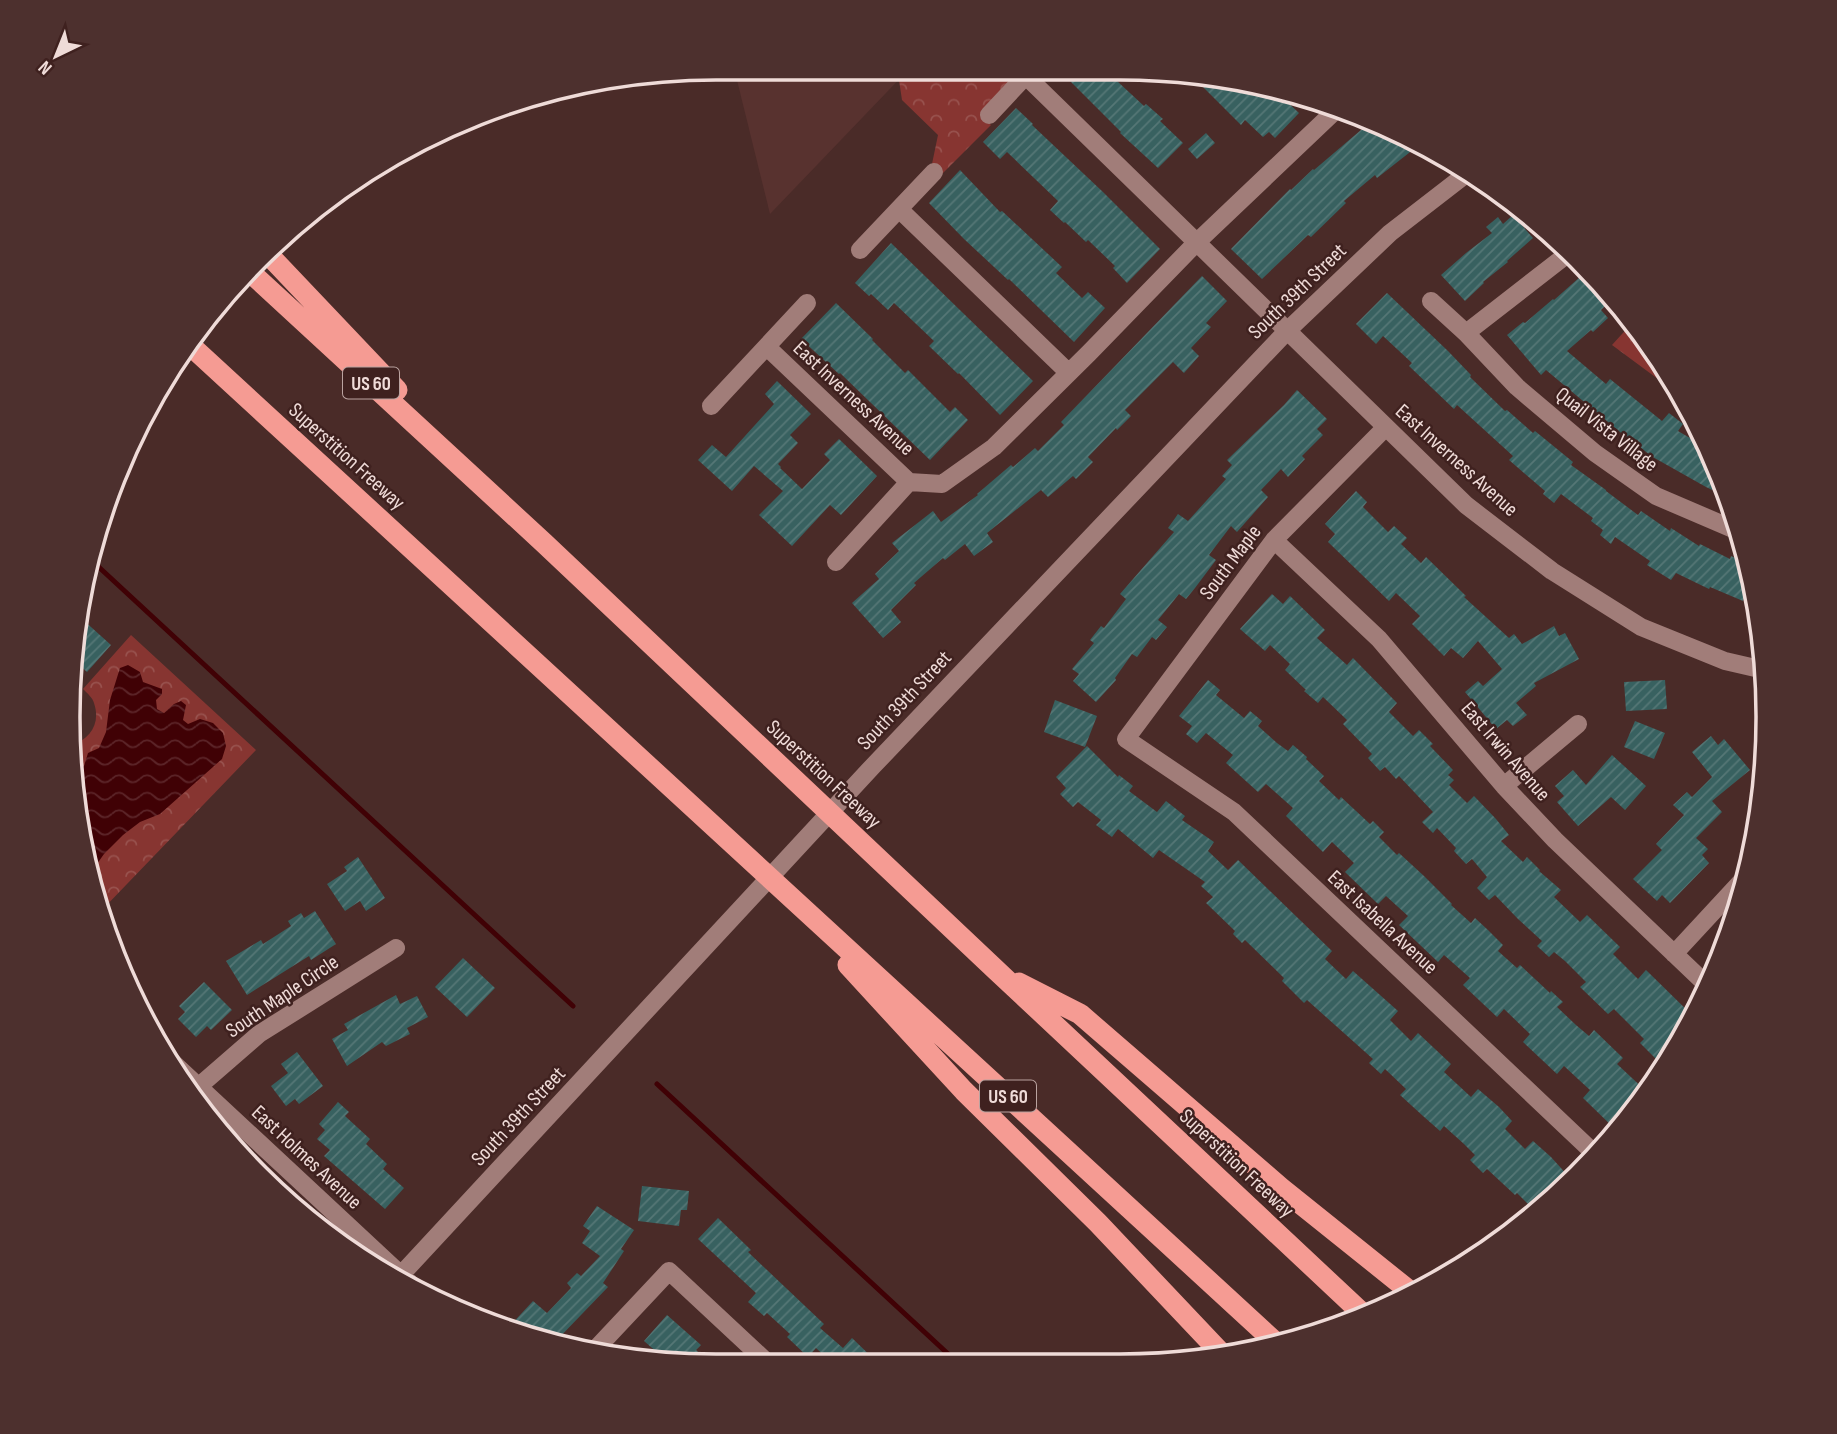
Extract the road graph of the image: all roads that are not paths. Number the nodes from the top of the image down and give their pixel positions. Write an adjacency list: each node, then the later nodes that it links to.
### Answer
1 (1022, 80): 3 (street, East Inverness Avenue)
2 (1036, 80): 8 (street, East Inverness Avenue)
3 (989, 115)
4 (1326, 115): 8 (street, East Inverness Avenue)
5 (934, 172): 7 (street)
6 (1460, 180): 15 (street, South 39th Street)
7 (899, 209): 9 (street); 19 (street)
8 (1196, 243): 15 (street, East Inverness Avenue); 19 (street, East Inverness Avenue)
9 (860, 250)
10 (1562, 259): 16 (street)
11 (273, 261): 23 (highway)
12 (257, 278): 23 (highway, US 60)
13 (1432, 301): 16 (street, Quail Vista Village)
14 (807, 303): 17 (street, East Inverness Avenue)
15 (1288, 330): 21 (street, East Inverness Avenue); 41 (street, South 39th Street)
16 (1466, 333): 24 (street, Quail Vista Village)
17 (766, 347): 20 (street, East Inverness Avenue); 22 (street, East Inverness Avenue)
18 (197, 351): 31 (highway, Superstition Freeway / US 60)
19 (1069, 373): 22 (street, East Inverness Avenue)
20 (711, 406)
21 (1386, 427): 25 (street, South Maple); 27 (street, East Inverness Avenue)
22 (909, 482): 26 (street, East Inverness Avenue)
23 (494, 494): 35 (highway, Superstition Freeway)
24 (1727, 527)
25 (1274, 540): 29 (street, South Maple); 30 (street, East Irwin Avenue)
26 (836, 562)
27 (1754, 668)
28 (1578, 724): 30 (street)
29 (1126, 738): 39 (street, East Isabella Avenue)
30 (1504, 786): 34 (street, East Irwin Avenue)
31 (742, 851): 44 (highway, Superstition Freeway / US 60); 46 (highway)
32 (1732, 891): 34 (street)
33 (396, 948): 37 (street, South Maple Circle)
34 (1674, 954): 36 (street, East Irwin Avenue)
35 (996, 970): 42 (highway); 43 (highway, Superstition Freeway)
36 (1700, 978)
37 (199, 1086)
38 (203, 1092): 40 (street, East Holmes Avenue)
39 (1589, 1148)
40 (377, 1254)
41 (410, 1274)
42 (1404, 1287)
43 (1356, 1308)
44 (1268, 1336)
45 (602, 1343): 47 (street)
46 (1214, 1346)
47 (758, 1354)

